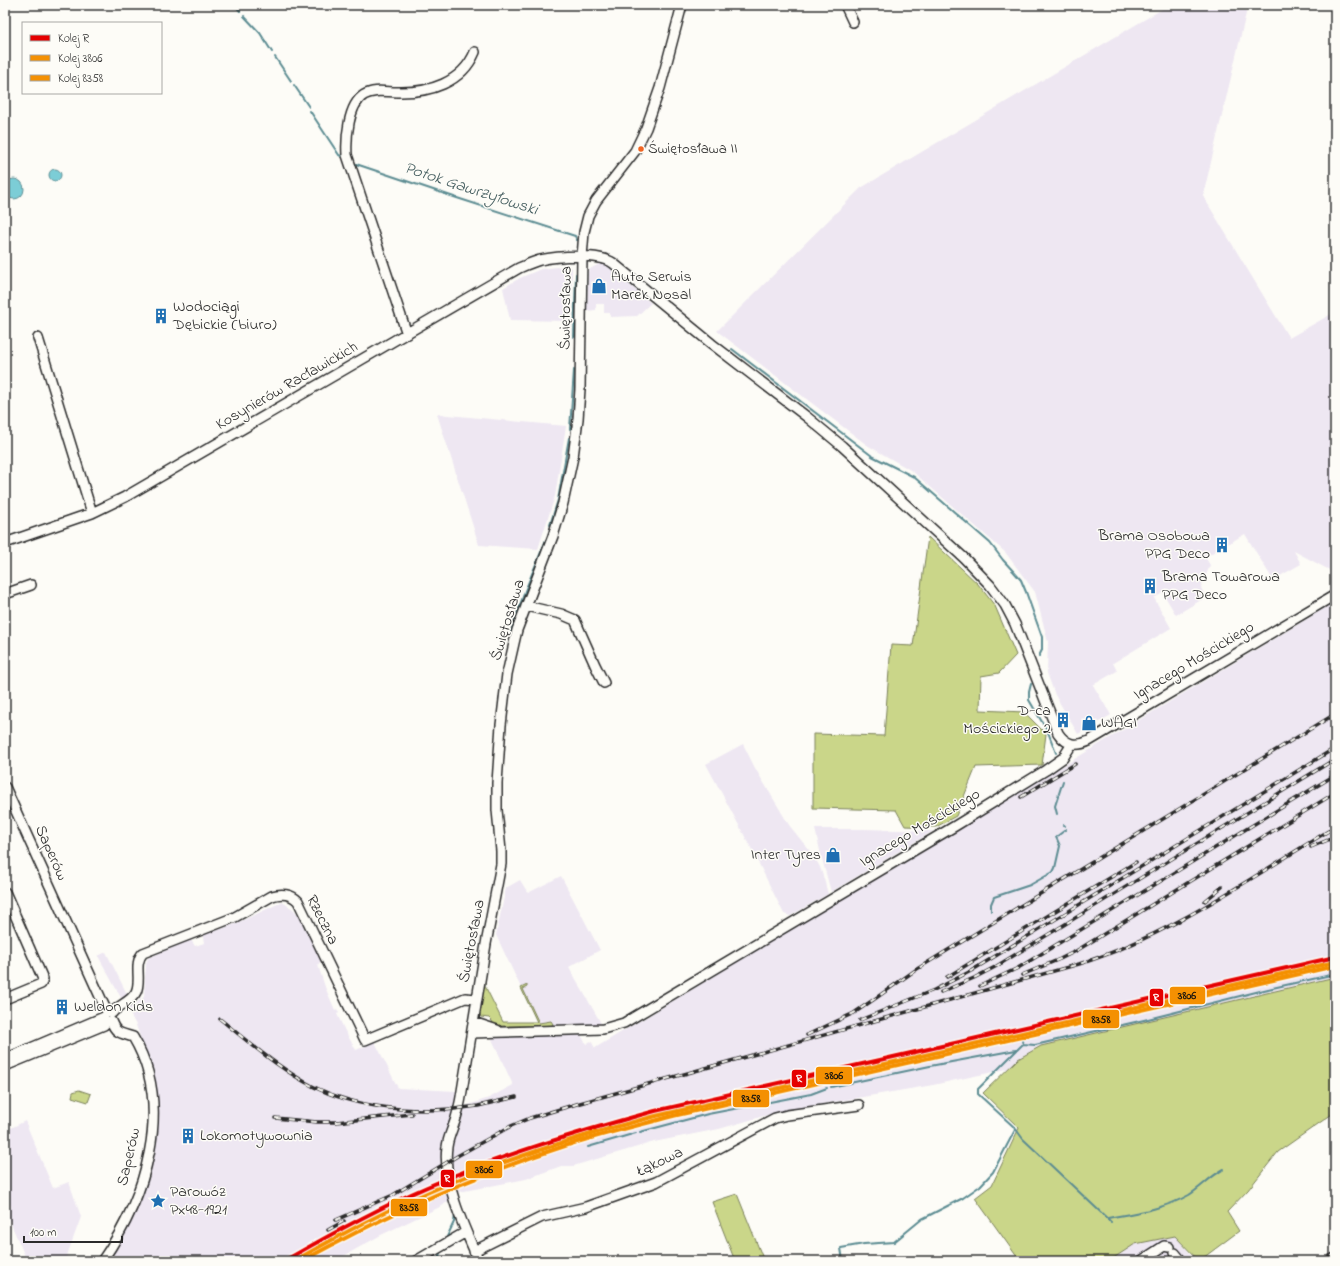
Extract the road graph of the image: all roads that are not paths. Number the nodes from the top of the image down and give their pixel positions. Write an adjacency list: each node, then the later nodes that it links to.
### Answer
1 (682, 5): 5 (street, Świętosława)
2 (845, 5): 3 (street)
3 (853, 22)
4 (475, 52): 6 (street)
5 (582, 257): 6 (street, Kosynierów Racławickich); 13 (street, Świętosława); 15 (street, Kosynierów Racławickich)
6 (407, 334): 8 (street, Kosynierów Racławickich)
7 (38, 338): 8 (street)
8 (92, 513): 9 (street, Kosynierów Racławickich)
9 (5, 543)
10 (31, 585): 11 (street)
11 (5, 594)
12 (1335, 595): 15 (street, Ignacego Mościckiego)
13 (526, 606): 14 (street); 19 (street, Świętosława)
14 (604, 683)
15 (1072, 744): 22 (street, Ignacego Mościckiego)
16 (6, 792): 20 (street, Saperów)
17 (5, 892): 18 (street)
18 (5, 999)
19 (477, 999): 20 (street, Rzeczna); 21 (street, Świętosława)
20 (108, 1017): 24 (street); 25 (street); 31 (street, Saperów)
21 (473, 1022): 22 (street, Ignacego Mościckiego); 23 (street, Świętosława)
22 (500, 1032): 23 (street, Ignacego Mościckiego)
23 (472, 1033): 27 (street, Świętosława)
24 (5, 1059)
25 (5, 1066)
26 (859, 1105): 28 (street, Łąkowa)
27 (466, 1232): 28 (street, Świętosława); 32 (street)
28 (474, 1251): 33 (street, Świętosława)
29 (1176, 1256): 34 (street)
30 (1335, 1258): 35 (street)
31 (102, 1261)
32 (416, 1261)
33 (479, 1261)
34 (1141, 1261)
35 (1330, 1261)

